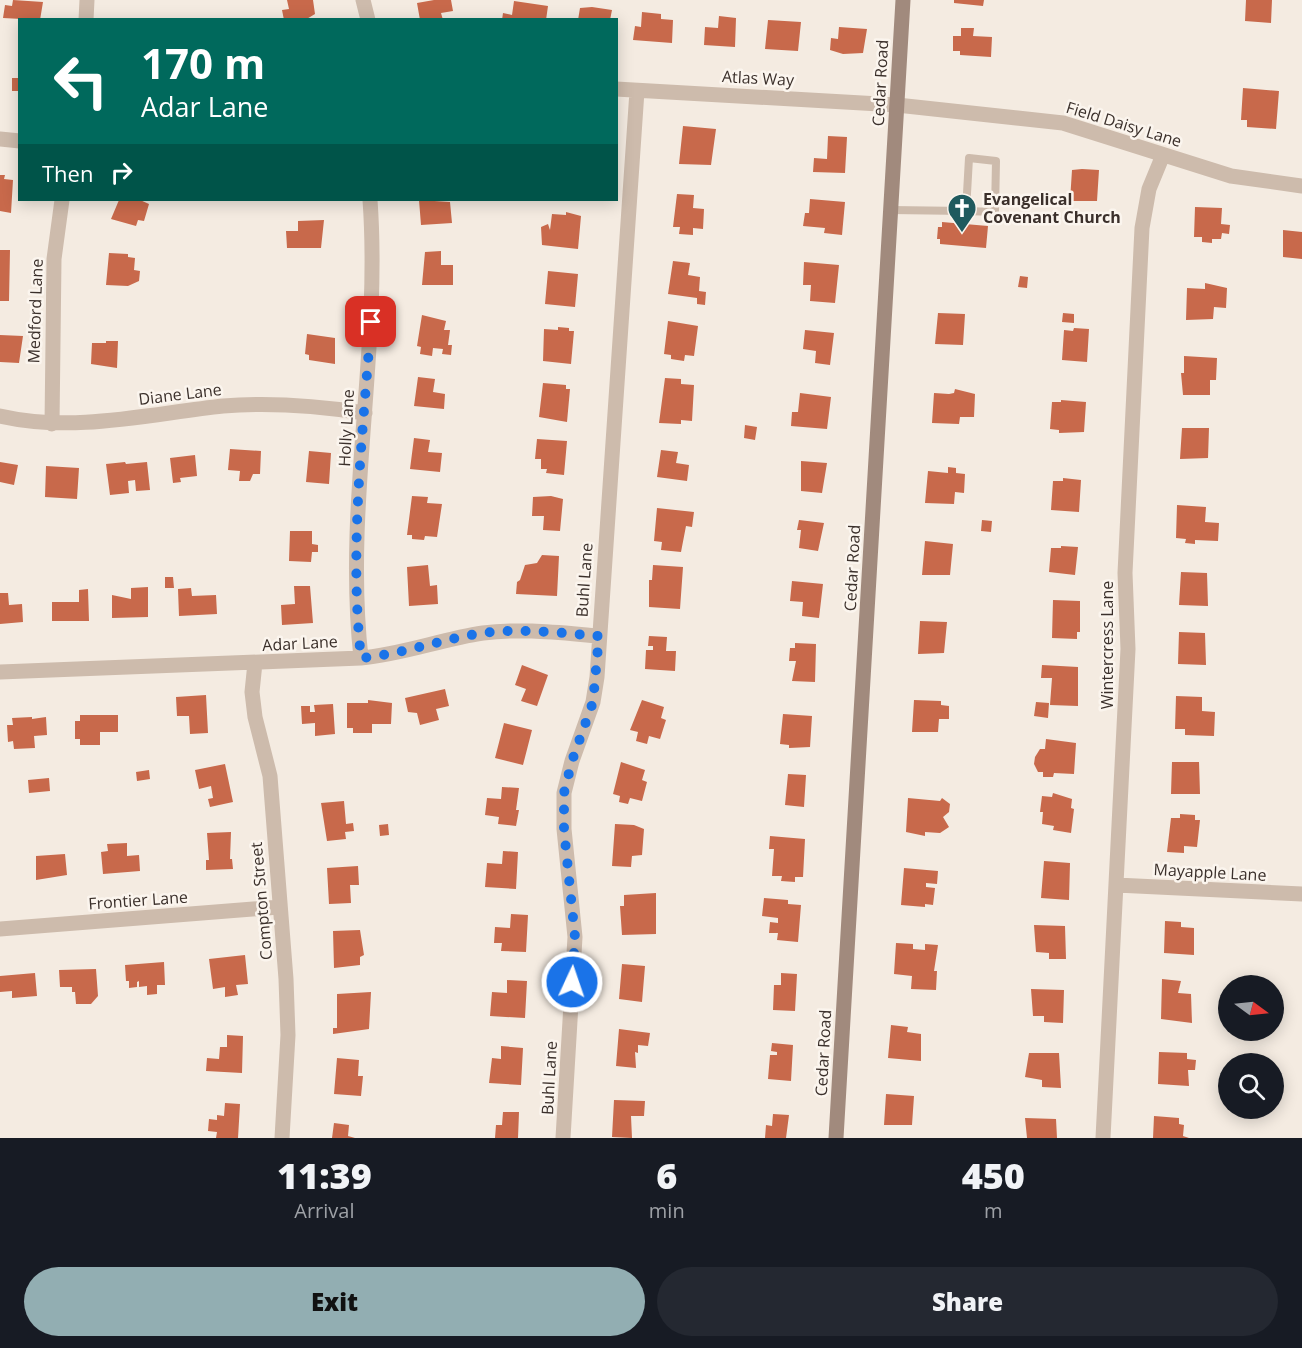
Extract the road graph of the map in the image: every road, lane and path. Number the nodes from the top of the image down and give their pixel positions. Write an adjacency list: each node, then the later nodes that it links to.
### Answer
1 (87, 0): 4 (street)
2 (363, 0): 5 (street)
3 (903, 0): 8 (street, Cedar Road)
4 (86, 18)
5 (368, 18)
6 (618, 89): 7 (street, Atlas Way)
7 (637, 91): 8 (street, Atlas Way); 20 (street, Buhl Lane)
8 (897, 105): 11 (street, Field Daisy Lane); 15 (street, Cedar Road)
9 (0, 140): 10 (street)
10 (18, 141)
11 (1163, 155): 12 (street, Field Daisy Lane); 24 (street, Wintercress Lane)
12 (1302, 186)
13 (62, 201): 19 (street, Medford Lane)
14 (370, 201): 17 (street, Holly Lane)
15 (891, 210): 16 (lane); 30 (street, Cedar Road)
16 (966, 211): 16 (lane)
17 (365, 413): 19 (street, Diane Lane); 21 (street, Holly Lane)
18 (0, 416): 19 (street, Diane Lane)
19 (52, 424)
20 (599, 636): 21 (street, Adar Lane); 29 (street, Buhl Lane)
21 (361, 658): 22 (street, Adar Lane)
22 (255, 663): 23 (street, Adar Lane); 26 (street, Compton Street)
23 (0, 672)
24 (1116, 885): 25 (street, Mayapple Lane); 31 (street, Wintercress Lane)
25 (1302, 894)
26 (279, 908): 27 (street, Frontier Lane); 28 (street, Compton Street)
27 (0, 929)
28 (282, 1138)
29 (563, 1138)
30 (836, 1138)
31 (1103, 1138)

